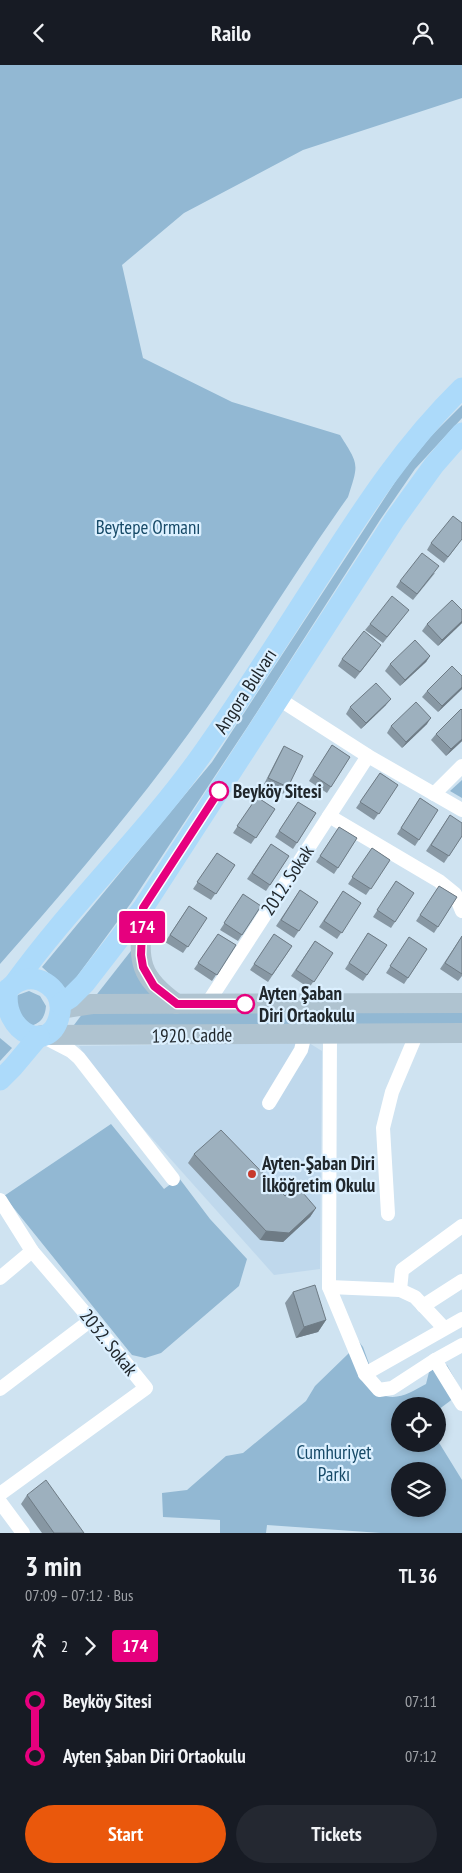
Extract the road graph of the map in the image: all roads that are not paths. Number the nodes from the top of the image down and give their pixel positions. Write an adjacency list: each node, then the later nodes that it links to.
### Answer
1 (462, 388): 11 (main road, Angora Bulvarı)
2 (462, 433): 3 (main road, Angora Bulvarı)
3 (279, 699): 4 (street); 9 (main road, Angora Bulvarı)
4 (368, 756): 6 (street); 8 (street, 2012. Sokak)
5 (462, 767): 6 (street)
6 (434, 795): 7 (street)
7 (462, 810)
8 (329, 816): 10 (street); 14 (street, 2012. Sokak)
9 (143, 908): 13 (main road); 17 (main road, Angora Bulvarı)
10 (462, 911)
11 (7, 990): 17 (main road); 22 (main road, Angora Bulvarı)
12 (462, 1003): 16 (main road, 1920. Cadde)
13 (177, 1004): 14 (main road, 1920. Cadde); 17 (main road, 1920. Cadde)
14 (207, 1004): 15 (main road, 1920. Cadde)
15 (302, 1004): 16 (main road, 1920. Cadde); 18 (main road)
16 (329, 1004): 19 (main road)
17 (60, 1006): 22 (main road, Angora Bulvarı)
18 (303, 1033): 19 (main road, 1920. Cadde); 22 (main road, 1920. Cadde); 24 (street)
19 (330, 1033): 20 (main road, 1920. Cadde); 32 (street)
20 (416, 1033): 21 (main road, 1920. Cadde); 27 (street)
21 (462, 1033)
22 (41, 1035): 23 (main road, Angora Bulvarı); 25 (street)
23 (0, 1080)
24 (269, 1103)
25 (173, 1179)
26 (0, 1200): 29 (street, 2032. Sokak)
27 (388, 1214)
28 (462, 1226): 33 (street)
29 (32, 1251): 30 (street); 36 (street, 2032. Sokak)
30 (0, 1278)
31 (462, 1281): 34 (street)
32 (329, 1287): 33 (street); 40 (street)
33 (400, 1290): 34 (street)
34 (423, 1306): 37 (street)
35 (462, 1319): 37 (street)
36 (91, 1320): 41 (street); 43 (street, 2032. Sokak)
37 (444, 1329): 40 (street)
38 (462, 1345): 39 (street)
39 (435, 1360): 40 (street); 42 (street)
40 (365, 1374)
41 (0, 1389)
42 (462, 1404)
43 (0, 1494)
44 (0, 1502): 45 (street)
45 (23, 1533)

